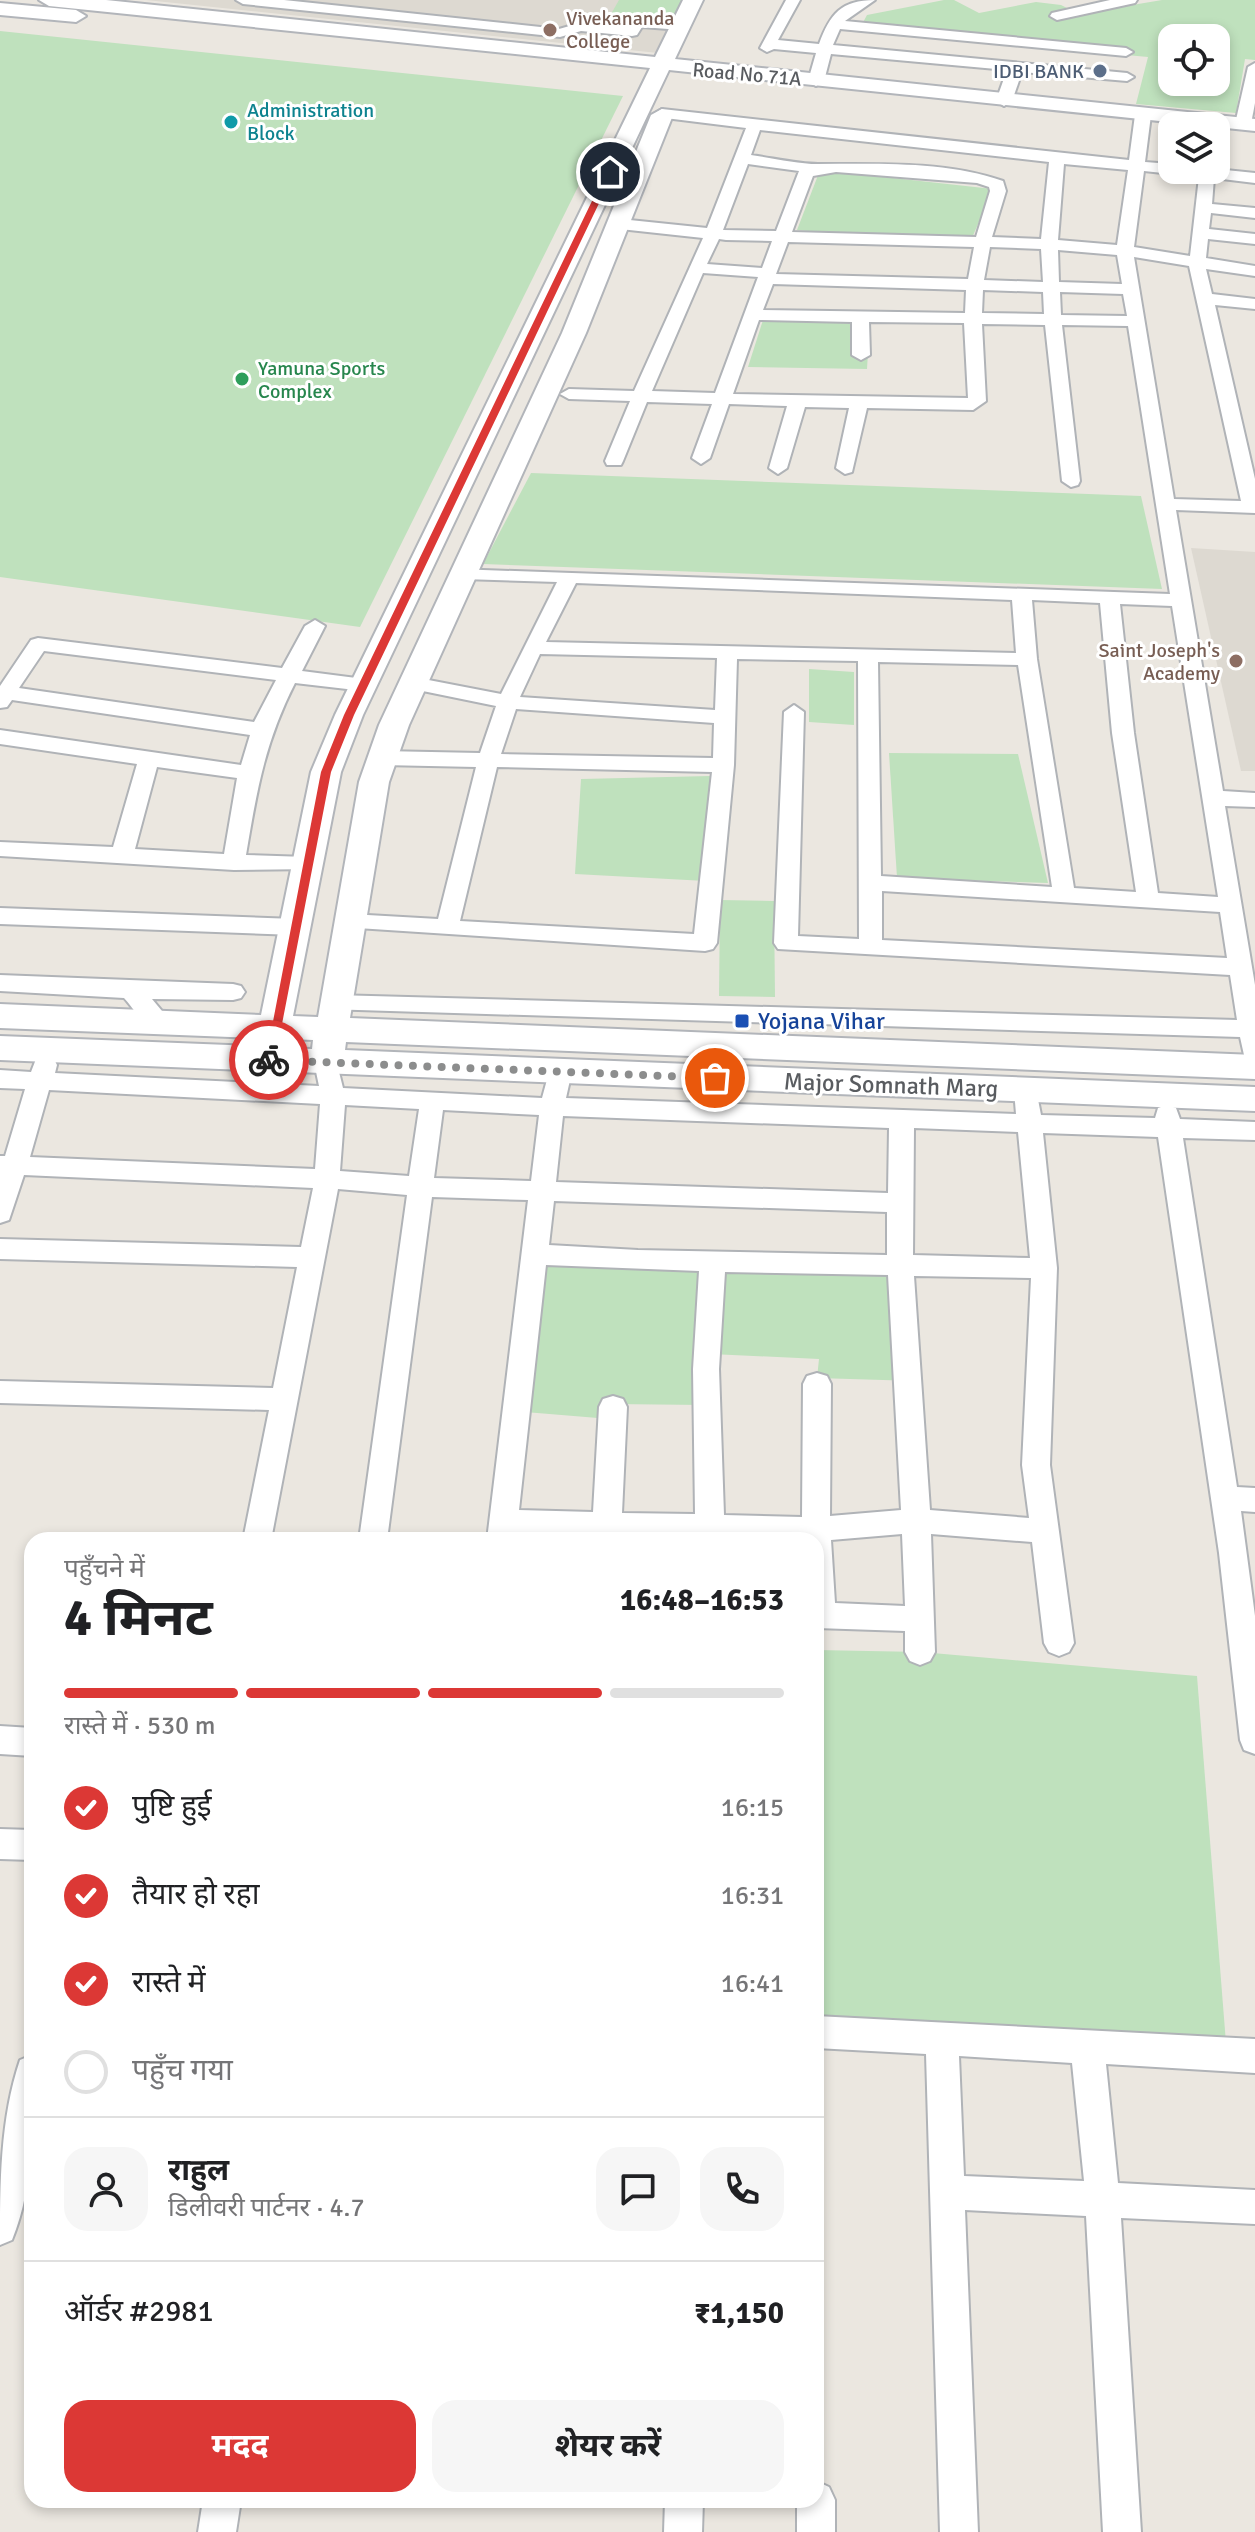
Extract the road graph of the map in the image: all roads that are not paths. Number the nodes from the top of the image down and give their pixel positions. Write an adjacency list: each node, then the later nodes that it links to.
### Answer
1 (49, 0): 15 (street, Road No 71A)
2 (228, 0): 15 (street)
3 (243, 0): 11 (street)
4 (693, 0): 17 (street)
5 (712, 0): 25 (street)
6 (793, 0): 20 (street)
7 (868, 0): 16 (street)
8 (1055, 0): 13 (street)
9 (1130, 0): 13 (street)
10 (28, 5): 12 (street, Road No 71A); 25 (street, Road No 71A)
11 (343, 5): 17 (street)
12 (0, 9)
13 (1073, 13): 14 (street)
14 (1057, 16)
15 (212, 17): 25 (street, Road No 71A)
16 (834, 24): 18 (street); 20 (street)
17 (681, 26): 25 (street)
18 (891, 29): 19 (street); 22 (street)
19 (1085, 48): 21 (street); 26 (street)
20 (826, 49): 22 (street); 28 (street)
21 (1126, 52)
22 (884, 54): 23 (street)
23 (1016, 66): 26 (street); 30 (street)
24 (1255, 67): 29 (street)
25 (670, 71): 28 (street, Road No 71A); 31 (street); 32 (street, Road No 71A); 49 (street)
26 (1080, 72): 27 (street)
27 (1127, 77)
28 (816, 81): 30 (street, Road No 71A)
29 (1252, 87): 35 (street)
30 (1004, 101): 32 (street, Road No 71A)
31 (662, 114): 34 (street); 50 (street)
32 (1142, 119): 33 (street, Road No 71A); 35 (street, Road No 71A); 40 (street)
33 (1158, 123)
34 (755, 124): 37 (street); 38 (street)
35 (1251, 128): 36 (street)
36 (1230, 130)
37 (992, 152): 39 (street); 45 (street)
38 (741, 158): 42 (street); 52 (street)
39 (1057, 159): 40 (street); 56 (street)
40 (1136, 165): 41 (street); 57 (street)
41 (1158, 167)
42 (812, 168): 45 (street); 53 (street)
43 (1230, 175): 44 (street)
44 (1255, 178)
45 (985, 179): 55 (street)
46 (1206, 184): 47 (street)
47 (1205, 208): 48 (street); 51 (street)
48 (1255, 213)
49 (586, 221): 50 (street); 85 (street)
50 (620, 224): 52 (street); 86 (street)
51 (1202, 233): 54 (street); 58 (street)
52 (713, 234): 53 (street); 59 (street)
53 (781, 237): 55 (street); 61 (street)
54 (1255, 239)
55 (980, 244): 56 (street); 62 (street)
56 (1049, 244): 57 (street); 63 (street)
57 (1125, 251): 58 (street); 64 (street)
58 (1197, 264): 60 (street); 65 (street)
59 (697, 268): 61 (street); 74 (street)
60 (1255, 271)
61 (766, 276): 62 (street); 67 (street)
62 (976, 284): 63 (street); 69 (street)
63 (1052, 288): 64 (street); 70 (street)
64 (1130, 289): 71 (street)
65 (1207, 299): 66 (street); 84 (street)
66 (1255, 304)
67 (754, 315): 68 (street); 75 (street)
68 (860, 316): 69 (street); 72 (street)
69 (973, 318): 70 (street); 77 (street)
70 (1053, 320): 71 (street); 82 (street)
71 (1134, 321): 83 (street)
72 (861, 355)
73 (569, 394): 74 (street)
74 (641, 395): 75 (street); 79 (street)
75 (723, 396): 76 (street); 78 (street)
76 (798, 400): 77 (street); 80 (street)
77 (859, 403): 81 (street)
78 (701, 458)
79 (614, 461)
80 (778, 468)
81 (845, 468)
82 (1071, 481)
83 (1164, 504): 84 (street); 91 (street)
84 (1254, 507)
85 (434, 538): 86 (street); 99 (street)
86 (477, 544): 87 (street)
87 (463, 573): 88 (street); 98 (street)
88 (569, 577): 89 (street); 93 (street)
89 (1022, 595): 90 (street); 96 (street)
90 (1109, 598): 91 (street); 119 (street)
91 (1180, 600): 111 (street)
92 (315, 626): 97 (street)
93 (536, 648): 94 (street); 101 (street)
94 (727, 652): 95 (street); 103 (street)
95 (868, 655): 96 (street); 117 (street)
96 (1027, 659): 118 (street)
97 (290, 675): 99 (street); 100 (street); 104 (street)
98 (413, 683): 101 (street); 107 (street)
99 (364, 685): 116 (street)
100 (2, 695): 104 (street)
101 (508, 702): 103 (street); 108 (street)
102 (794, 712): 125 (street)
103 (726, 717): 109 (street)
104 (261, 730): 110 (street)
105 (0, 737): 106 (street)
106 (149, 758): 110 (street); 114 (street)
107 (382, 758): 108 (street); 122 (street)
108 (488, 760): 109 (street); 124 (street)
109 (723, 765): 124 (street)
110 (249, 773): 115 (street)
111 (1212, 798): 112 (street); 120 (street)
112 (1255, 800)
113 (0, 849): 114 (street)
114 (122, 854): 115 (street)
115 (234, 863): 116 (street)
116 (307, 864): 123 (street)
117 (868, 883): 118 (street); 125 (street)
118 (1064, 893): 119 (street)
119 (1148, 899): 120 (street)
120 (1230, 905): 126 (street)
121 (0, 916): 123 (street)
122 (350, 922): 124 (street); 131 (street)
123 (295, 927): 134 (street)
124 (447, 928)
125 (871, 947): 126 (street)
126 (1246, 979): 135 (street)
127 (0, 983): 128 (street)
128 (130, 990): 129 (street); 133 (street)
129 (233, 992)
130 (0, 1016): 133 (street, Major Somnath Marg)
131 (332, 1016): 132 (street, Major Somnath Marg); 134 (street, Major Somnath Marg); 139 (street)
132 (500, 1022): 135 (street); 141 (street, Major Somnath Marg)
133 (160, 1023): 134 (street, Major Somnath Marg)
134 (275, 1027): 138 (street)
135 (1252, 1029): 137 (street)
136 (0, 1048): 140 (street, Major Somnath Marg)
137 (1255, 1058)
138 (268, 1060): 139 (street, Major Somnath Marg); 140 (street, Major Somnath Marg)
139 (326, 1062): 142 (street, Major Somnath Marg); 144 (street)
140 (45, 1066): 143 (street); 144 (street); 152 (street)
141 (1255, 1067)
142 (560, 1071): 147 (street); 148 (street, Major Somnath Marg)
143 (0, 1079)
144 (333, 1096): 146 (street); 153 (street)
145 (1255, 1099): 149 (street, Major Somnath Marg)
146 (432, 1101): 147 (street); 154 (street)
147 (552, 1107): 150 (street); 155 (street)
148 (1028, 1107): 149 (street, Major Somnath Marg); 150 (street); 163 (street)
149 (1167, 1112): 151 (street); 168 (street)
150 (901, 1118): 156 (street)
151 (1255, 1131)
152 (7, 1166): 153 (street); 157 (street)
153 (327, 1179): 154 (street); 160 (street)
154 (421, 1187): 155 (street); 175 (street)
155 (544, 1191): 156 (street); 159 (street)
156 (898, 1203): 162 (street)
157 (0, 1213)
158 (0, 1249): 160 (street)
159 (537, 1254): 161 (street); 172 (street)
160 (313, 1257): 166 (street)
161 (713, 1262): 162 (street); 177 (street)
162 (900, 1266): 163 (street); 170 (street)
163 (1044, 1268): 173 (street)
164 (817, 1384): 171 (street)
165 (0, 1392): 166 (street)
166 (286, 1399): 174 (street)
167 (613, 1407): 176 (street)
168 (1225, 1498): 169 (street); 184 (street)
169 (1255, 1500)
170 (915, 1521): 171 (street); 173 (street); 181 (street)
171 (816, 1529): 178 (street); 179 (street)
172 (502, 1531): 176 (street)
173 (1043, 1531): 182 (street)
174 (259, 1532)
175 (374, 1532)
176 (606, 1532)
177 (710, 1532)
178 (736, 1532)
179 (816, 1532)
180 (824, 1615): 181 (street)
181 (920, 1619): 183 (street)
182 (1059, 1643)
183 (920, 1652)
184 (1253, 1698): 186 (street)
185 (0, 1740): 187 (street)
186 (1255, 1740)
187 (24, 1742)
188 (0, 1844): 189 (street)
189 (24, 1845)
190 (824, 2032): 191 (street)
191 (942, 2038): 192 (street); 196 (street)
192 (1087, 2045): 193 (street); 197 (street)
193 (1255, 2056)
194 (24, 2103): 195 (street)
195 (18, 2127): 199 (street)
196 (947, 2192): 197 (street); 206 (street)
197 (1103, 2201): 198 (street); 207 (street)
198 (1255, 2207)
199 (0, 2228)
200 (221, 2508): 203 (street)
201 (684, 2508): 204 (street)
202 (816, 2508): 205 (street)
203 (217, 2532)
204 (683, 2532)
205 (816, 2532)
206 (959, 2532)
207 (1122, 2532)

